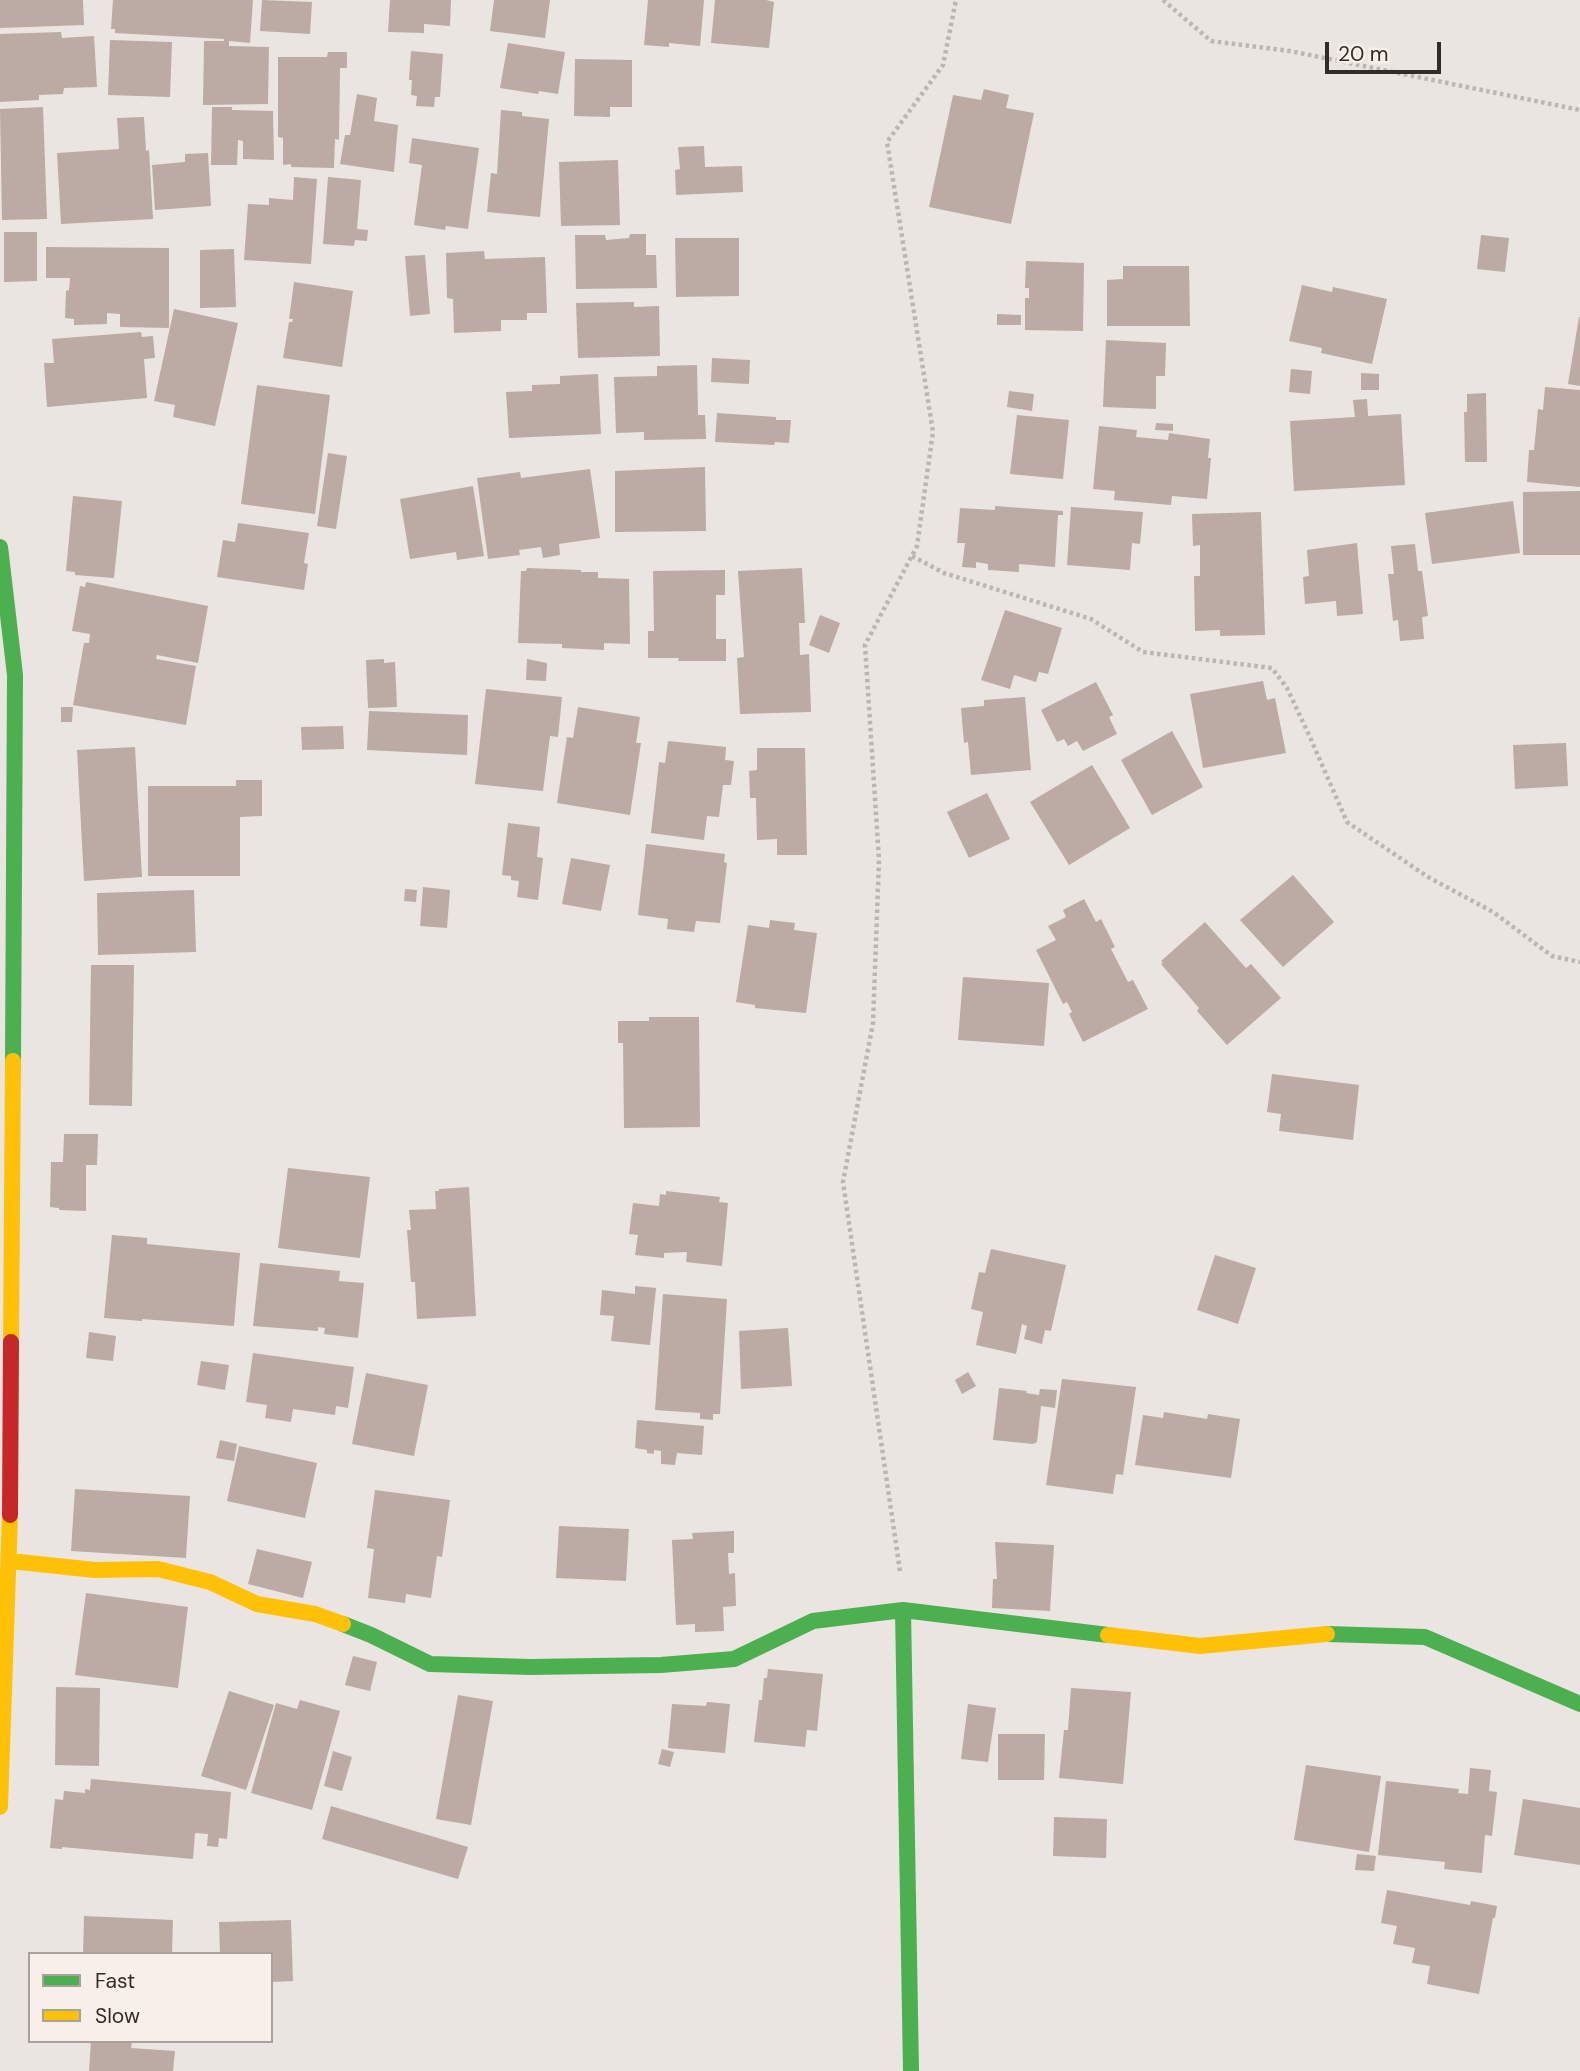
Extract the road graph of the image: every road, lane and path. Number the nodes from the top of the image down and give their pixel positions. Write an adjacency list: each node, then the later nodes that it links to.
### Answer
1 (956, 0): 5 (path)
2 (1163, 0): 3 (path)
3 (1580, 110)
4 (0, 547): 7 (street)
5 (912, 556): 6 (path); 8 (path)
6 (1580, 962)
7 (10, 1561): 8 (street); 10 (street)
8 (904, 1610): 9 (street); 11 (street)
9 (1580, 1704)
10 (0, 1807)
11 (911, 2071)

